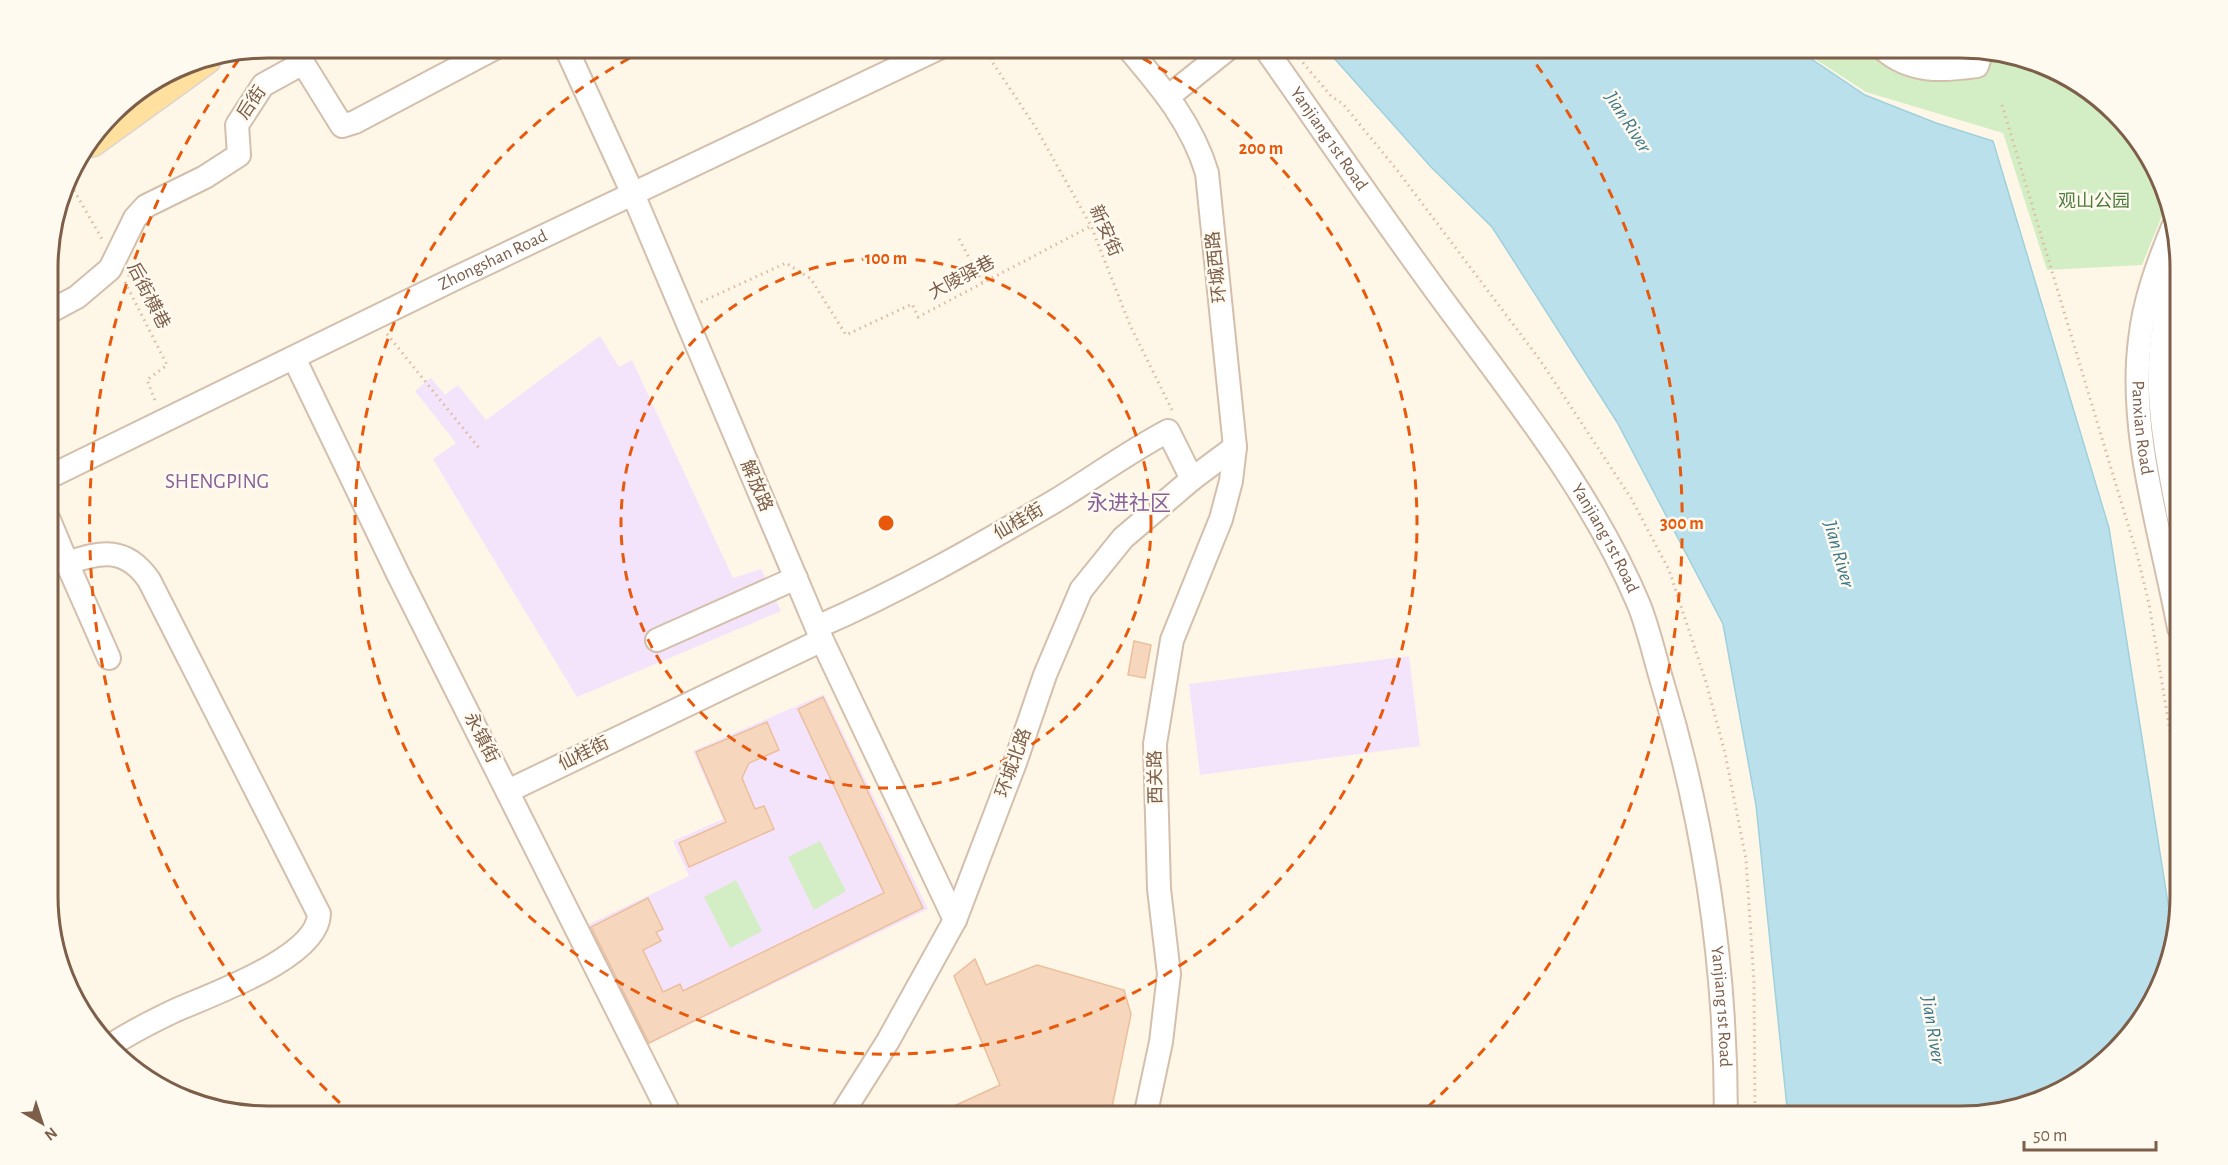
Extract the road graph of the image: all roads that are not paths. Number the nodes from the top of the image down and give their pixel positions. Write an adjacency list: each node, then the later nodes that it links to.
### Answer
1 (476, 58): 15 (street, 后街)
2 (571, 58): 12 (street, 解放路)
3 (918, 58): 12 (street, Zhongshan Road)
4 (1137, 58): 10 (street, 环城西路)
5 (1216, 58): 10 (street)
6 (1272, 58): 34 (street, Yanjiang 1st Road)
7 (1896, 58): 8 (street)
8 (1979, 59)
9 (185, 75): 11 (main road)
10 (1169, 96): 17 (street, 环城西路)
11 (116, 124)
12 (633, 194): 16 (street, Zhongshan Road); 23 (street, 解放路)
13 (2168, 240): 24 (street, Panxian Road)
14 (2170, 296): 19 (street, Panxian Road)
15 (59, 307)
16 (294, 358): 18 (street, Zhongshan Road); 28 (street, 永镇街)
17 (1235, 447): 20 (street, 环城北路); 33 (street, 西关路)
18 (59, 472)
19 (2170, 473)
20 (1192, 479): 25 (street, 仙桂街); 29 (street, 环城北路)
21 (59, 543): 22 (street)
22 (67, 563): 27 (street); 30 (street)
23 (796, 578): 25 (street, 解放路); 26 (street)
24 (2170, 582)
25 (820, 633): 28 (street, 仙桂街); 29 (street, 解放路)
26 (657, 640)
27 (109, 658)
28 (508, 791): 31 (street, 永镇街)
29 (955, 920): 32 (street, 环城北路)
30 (117, 1041)
31 (666, 1106)
32 (847, 1106)
33 (1147, 1106)
34 (1726, 1106)

